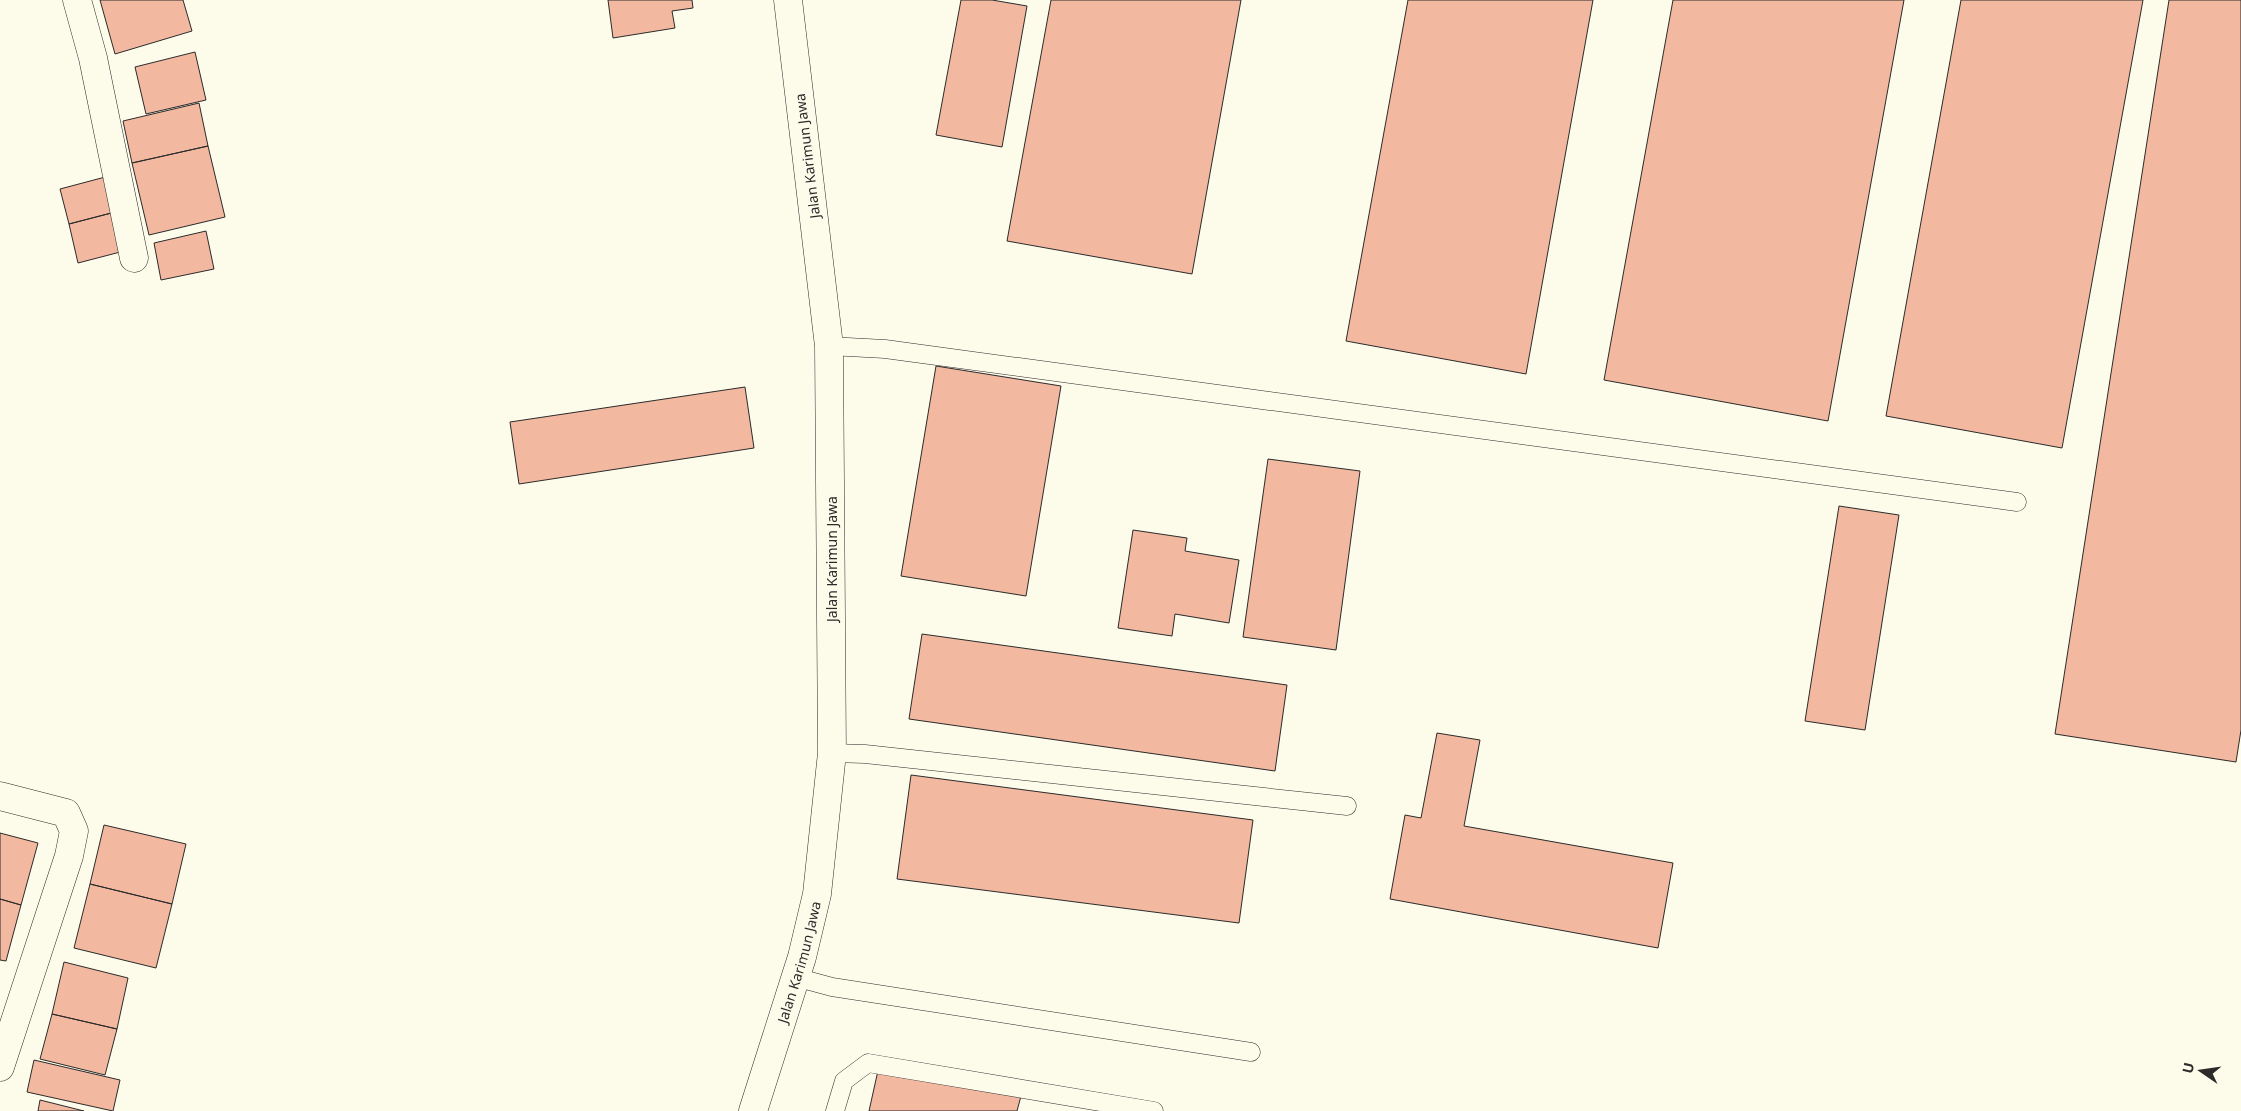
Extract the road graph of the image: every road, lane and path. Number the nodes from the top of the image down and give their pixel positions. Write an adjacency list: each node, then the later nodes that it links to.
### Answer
1 (77, 0): 3 (street)
2 (788, 0): 4 (street, Jalan Karimun Jawa)
3 (134, 258)
4 (829, 346): 5 (lane); 6 (street, Jalan Karimun Jawa)
5 (2017, 502)
6 (832, 753): 8 (lane); 9 (street, Jalan Karimun Jawa)
7 (0, 796): 11 (street)
8 (1347, 806)
9 (795, 977): 10 (lane); 12 (street, Jalan Karimun Jawa)
10 (1251, 1052)
11 (0, 1067)
12 (753, 1111)
13 (836, 1111): 14 (lane)
14 (1154, 1111)

